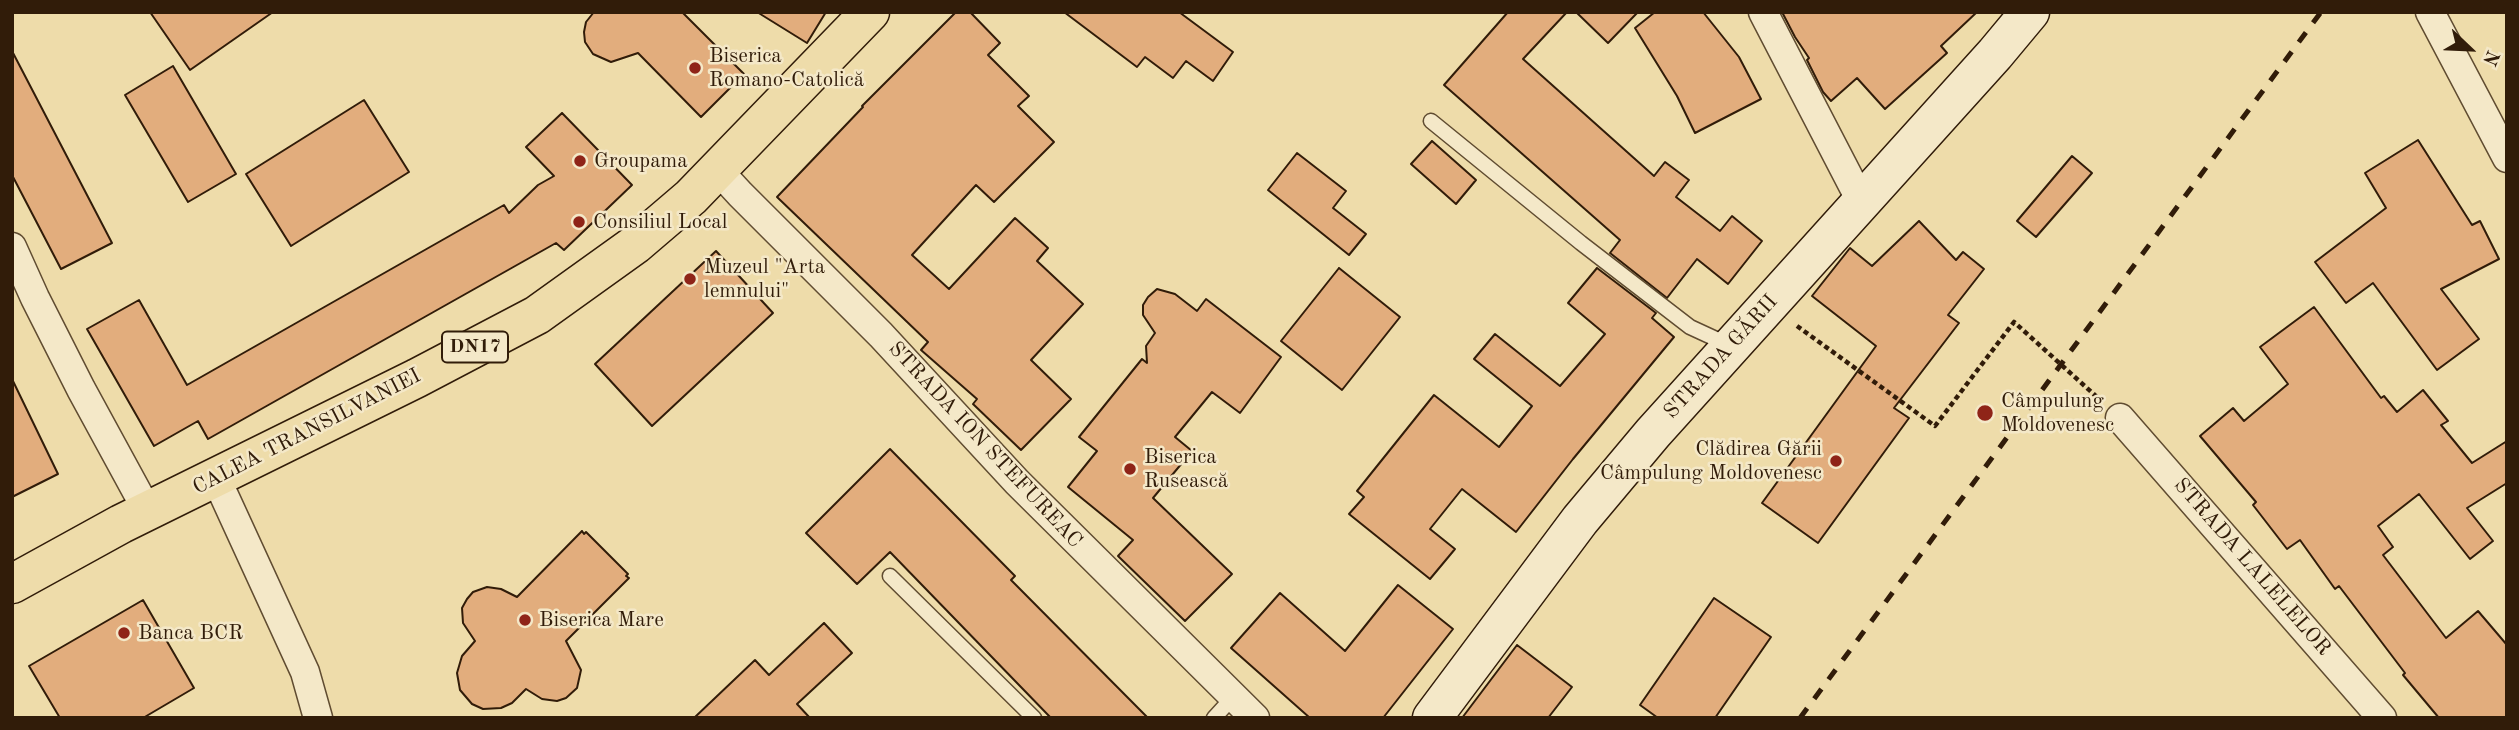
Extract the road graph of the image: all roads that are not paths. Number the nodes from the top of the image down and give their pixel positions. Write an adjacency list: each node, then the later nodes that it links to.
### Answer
1 (870, 12): 7 (highway, CALEA TRANSILVANIEI / DN17)
2 (1763, 12): 8 (street)
3 (2030, 12): 8 (street, STRADA GĂRII)
4 (2430, 12): 6 (street)
5 (1431, 121): 11 (lane)
6 (2507, 159)
7 (717, 169): 13 (highway, CALEA TRANSILVANIEI / DN17); 17 (street, STRADA ION STEFUREAC)
8 (1861, 201): 11 (street, STRADA GĂRII)
9 (12, 247): 10 (street)
10 (19, 277): 14 (street)
11 (1730, 346): 22 (street, STRADA GĂRII)
12 (2120, 418): 23 (street, STRADA LALELELOR)
13 (216, 478): 14 (highway, CALEA TRANSILVANIEI / DN17); 18 (street)
14 (148, 512): 16 (highway, CALEA TRANSILVANIEI / DN17)
15 (890, 576): 19 (lane)
16 (12, 584)
17 (1235, 695): 20 (lane); 21 (street, STRADA ION STEFUREAC)
18 (318, 718)
19 (1034, 718)
20 (1214, 718)
21 (1255, 718)
22 (1432, 718)
23 (2382, 718)

